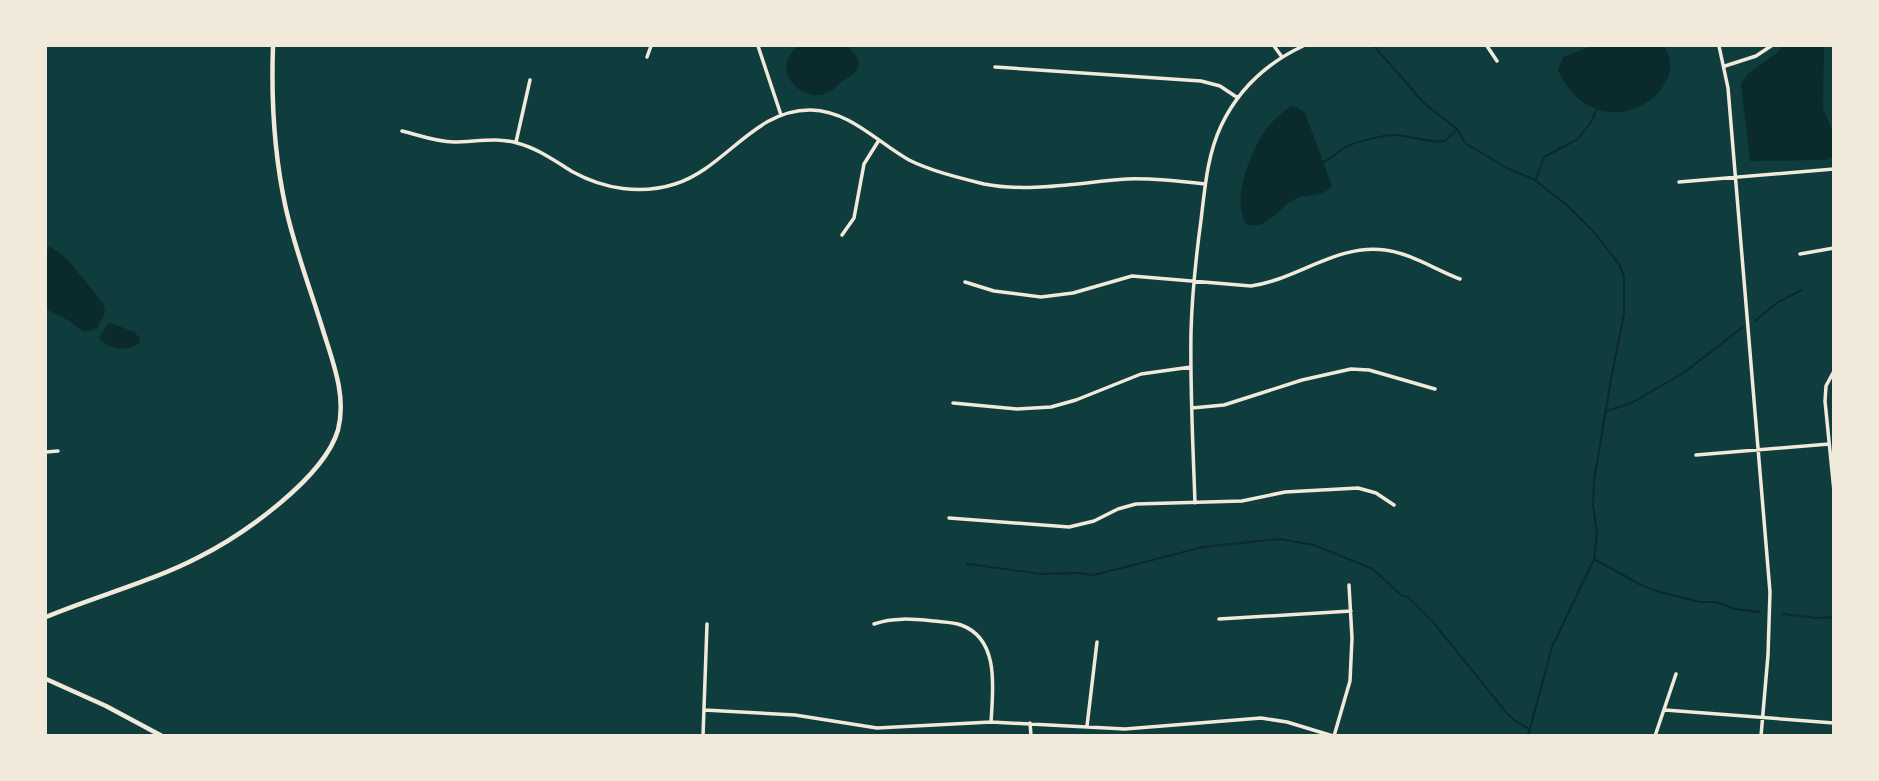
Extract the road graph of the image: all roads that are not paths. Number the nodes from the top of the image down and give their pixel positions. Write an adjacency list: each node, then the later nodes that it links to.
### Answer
1 (273, 46): 46 (street)
2 (651, 46): 9 (street)
3 (758, 46): 16 (street)
4 (1274, 46): 10 (street)
5 (1303, 46): 10 (street)
6 (1487, 46): 11 (street)
7 (1719, 46): 12 (street)
8 (1771, 46): 12 (street)
9 (648, 57)
10 (1282, 57): 15 (street)
11 (1497, 61)
12 (1725, 66): 21 (street)
13 (995, 67): 15 (street)
14 (530, 80): 19 (street)
15 (1238, 98): 23 (street)
16 (782, 115): 18 (street); 19 (street)
17 (402, 131): 19 (street)
18 (879, 140): 23 (street); 24 (street)
19 (516, 142)
20 (1833, 169): 21 (street)
21 (1735, 177): 22 (street); 36 (street)
22 (1679, 182)
23 (1205, 184): 28 (street)
24 (842, 235)
25 (1833, 248): 26 (street)
26 (1800, 254)
27 (1460, 279): 28 (street)
28 (1194, 281): 29 (street); 30 (street)
29 (965, 282)
30 (1191, 368): 33 (street); 34 (street)
31 (1833, 371): 35 (street)
32 (1435, 389): 34 (street)
33 (953, 403)
34 (1192, 408): 41 (street)
35 (1829, 444): 36 (street); 40 (street)
36 (1758, 450): 39 (street); 55 (street)
37 (58, 451): 38 (street)
38 (46, 452)
39 (1696, 455)
40 (1833, 491)
41 (1195, 503): 42 (street); 43 (street)
42 (1394, 505)
43 (949, 518)
44 (1349, 585): 45 (street)
45 (1351, 611): 47 (street); 63 (street)
46 (46, 617)
47 (1219, 619)
48 (707, 624): 53 (street)
49 (874, 624): 56 (street)
50 (1097, 642): 59 (street)
51 (1676, 674): 54 (street)
52 (46, 679): 60 (street)
53 (704, 710): 56 (street); 61 (street)
54 (1665, 710): 55 (street); 64 (street)
55 (1763, 718): 58 (street); 65 (street)
56 (991, 722): 57 (street)
57 (1030, 723): 59 (street); 62 (street)
58 (1833, 723)
59 (1087, 726): 63 (street)
60 (162, 736)
61 (703, 736)
62 (1031, 736)
63 (1334, 736)
64 (1656, 736)
65 (1760, 736)

